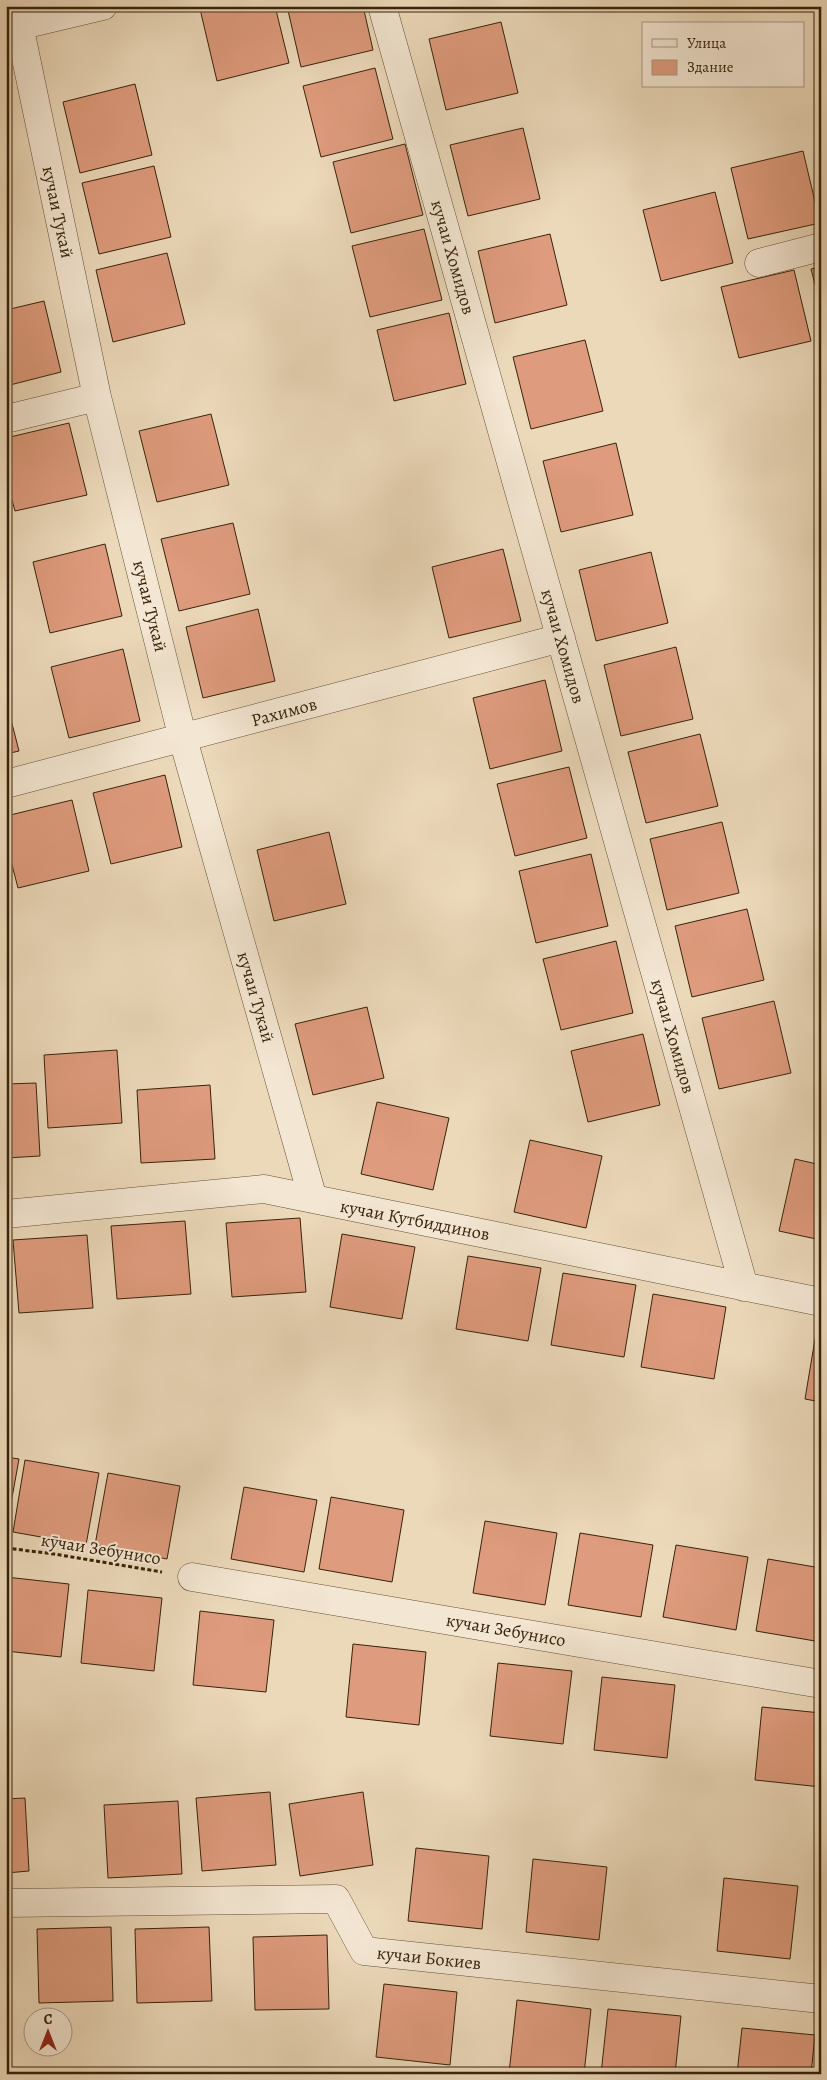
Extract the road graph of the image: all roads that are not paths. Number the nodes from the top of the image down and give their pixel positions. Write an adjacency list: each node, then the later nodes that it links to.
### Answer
1 (103, 6): 3 (street)
2 (382, 6): 8 (street, кучаи Хомидов)
3 (13, 20): 6 (street, кучаи Тукай)
4 (821, 247): 5 (street)
5 (759, 263)
6 (97, 397): 7 (street); 9 (street, кучаи Тукай)
7 (6, 419)
8 (561, 638): 9 (street, Рахимов); 13 (street, кучаи Хомидов)
9 (183, 739): 10 (street, Рахимов); 11 (street, кучаи Тукай)
10 (6, 784)
11 (313, 1199): 12 (street, кучаи Кутбиддинов); 13 (street, кучаи Кутбиддинов)
12 (6, 1214)
13 (744, 1287): 14 (street, кучаи Кутбиддинов)
14 (821, 1302)
15 (192, 1577): 16 (street, кучаи Зебунисо)
16 (821, 1684)
17 (6, 1903): 18 (street, кучаи Бокиев)
18 (821, 1999)

